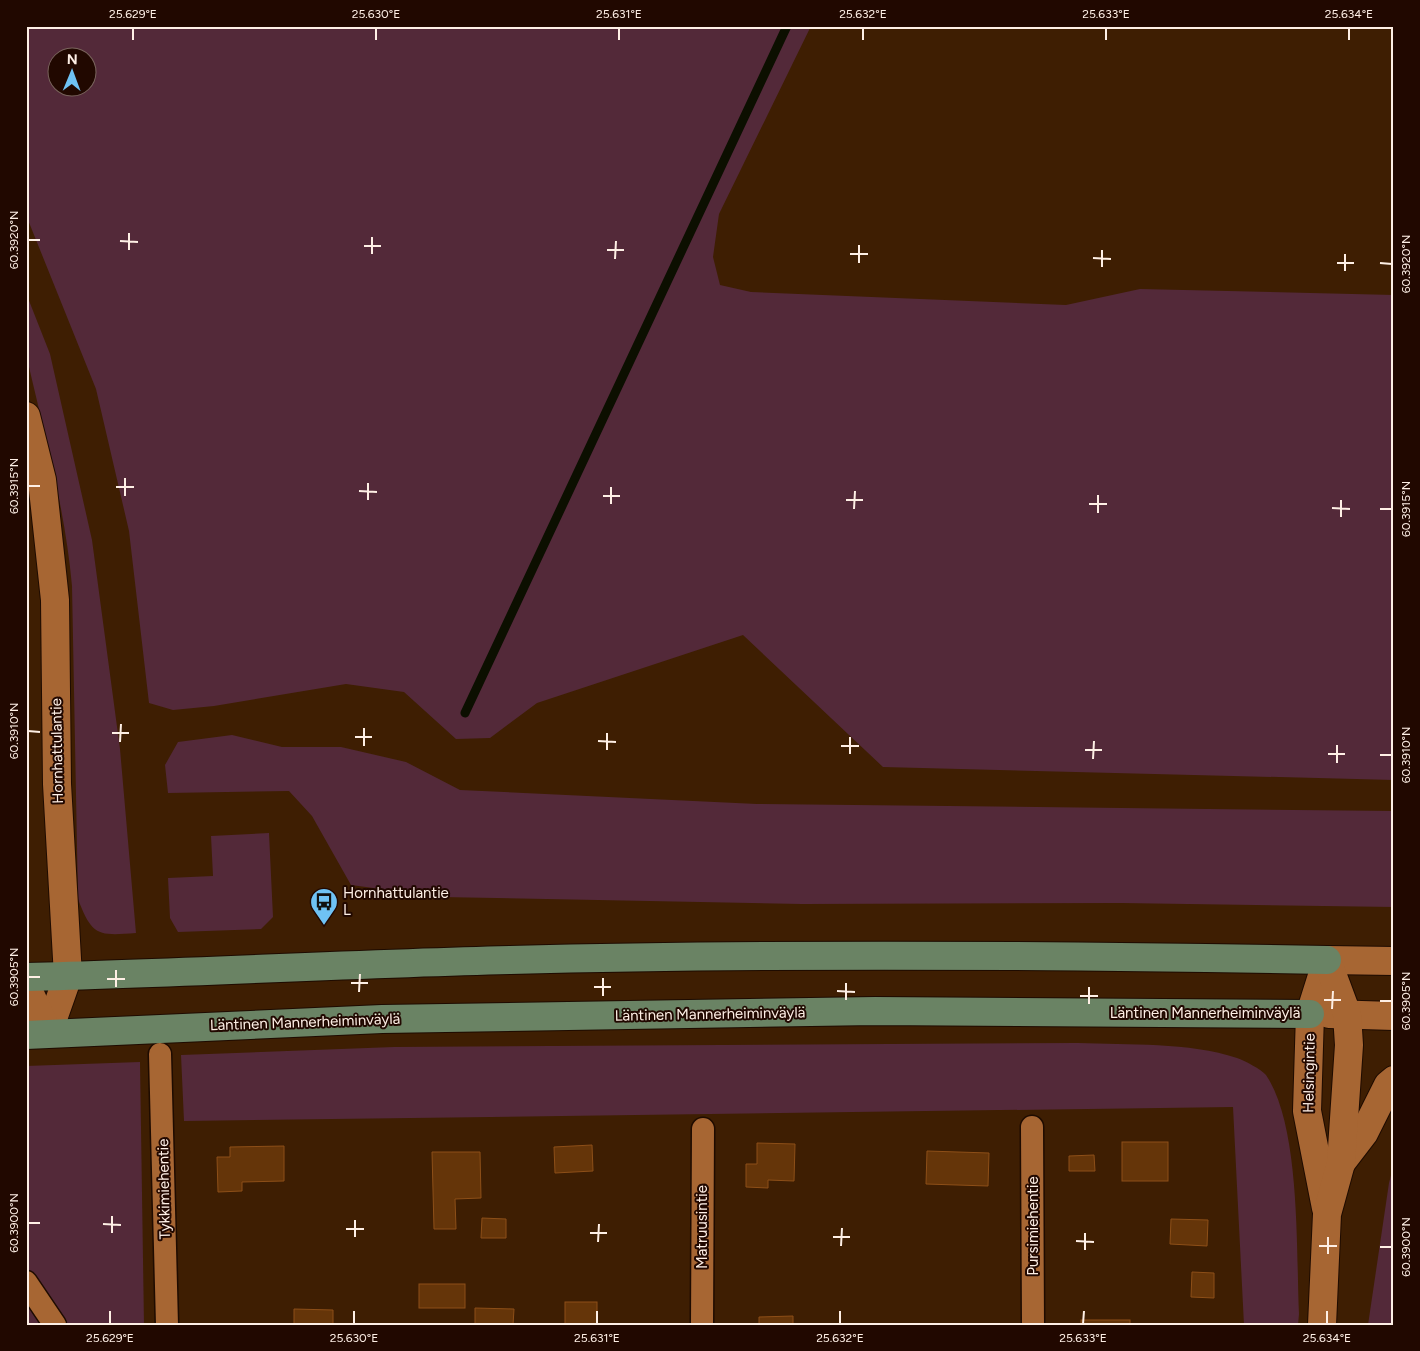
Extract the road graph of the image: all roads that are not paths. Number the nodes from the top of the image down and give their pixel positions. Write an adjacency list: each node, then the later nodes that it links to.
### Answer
1 (26, 416): 4 (main road, Hornhattulantie)
2 (1327, 960): 3 (main road); 4 (main road); 7 (main road, Helsingintie); 8 (main road, Helsingintie)
3 (1394, 960)
4 (68, 976): 5 (main road); 10 (main road, Hornhattulantie)
5 (26, 977)
6 (26, 985): 10 (main road)
7 (1310, 1014): 8 (main road, Läntinen Mannerheiminväylä); 10 (main road, Läntinen Mannerheiminväylä); 16 (main road, Helsingintie)
8 (1347, 1014): 9 (main road, Läntinen Mannerheiminväylä); 15 (main road, Helsingintie)
9 (1394, 1016)
10 (37, 1034)
11 (160, 1054): 19 (street, Tykkimiehentie)
12 (1394, 1080): 15 (main road, Helsingintie)
13 (1032, 1127): 21 (street, Pursimiehentie)
14 (703, 1129): 20 (street, Matruusintie)
15 (1341, 1163): 16 (main road, Helsingintie)
16 (1327, 1214): 22 (main road, Helsingintie)
17 (26, 1282): 18 (street)
18 (55, 1325)
19 (167, 1325)
20 (702, 1325)
21 (1033, 1325)
22 (1322, 1325)

